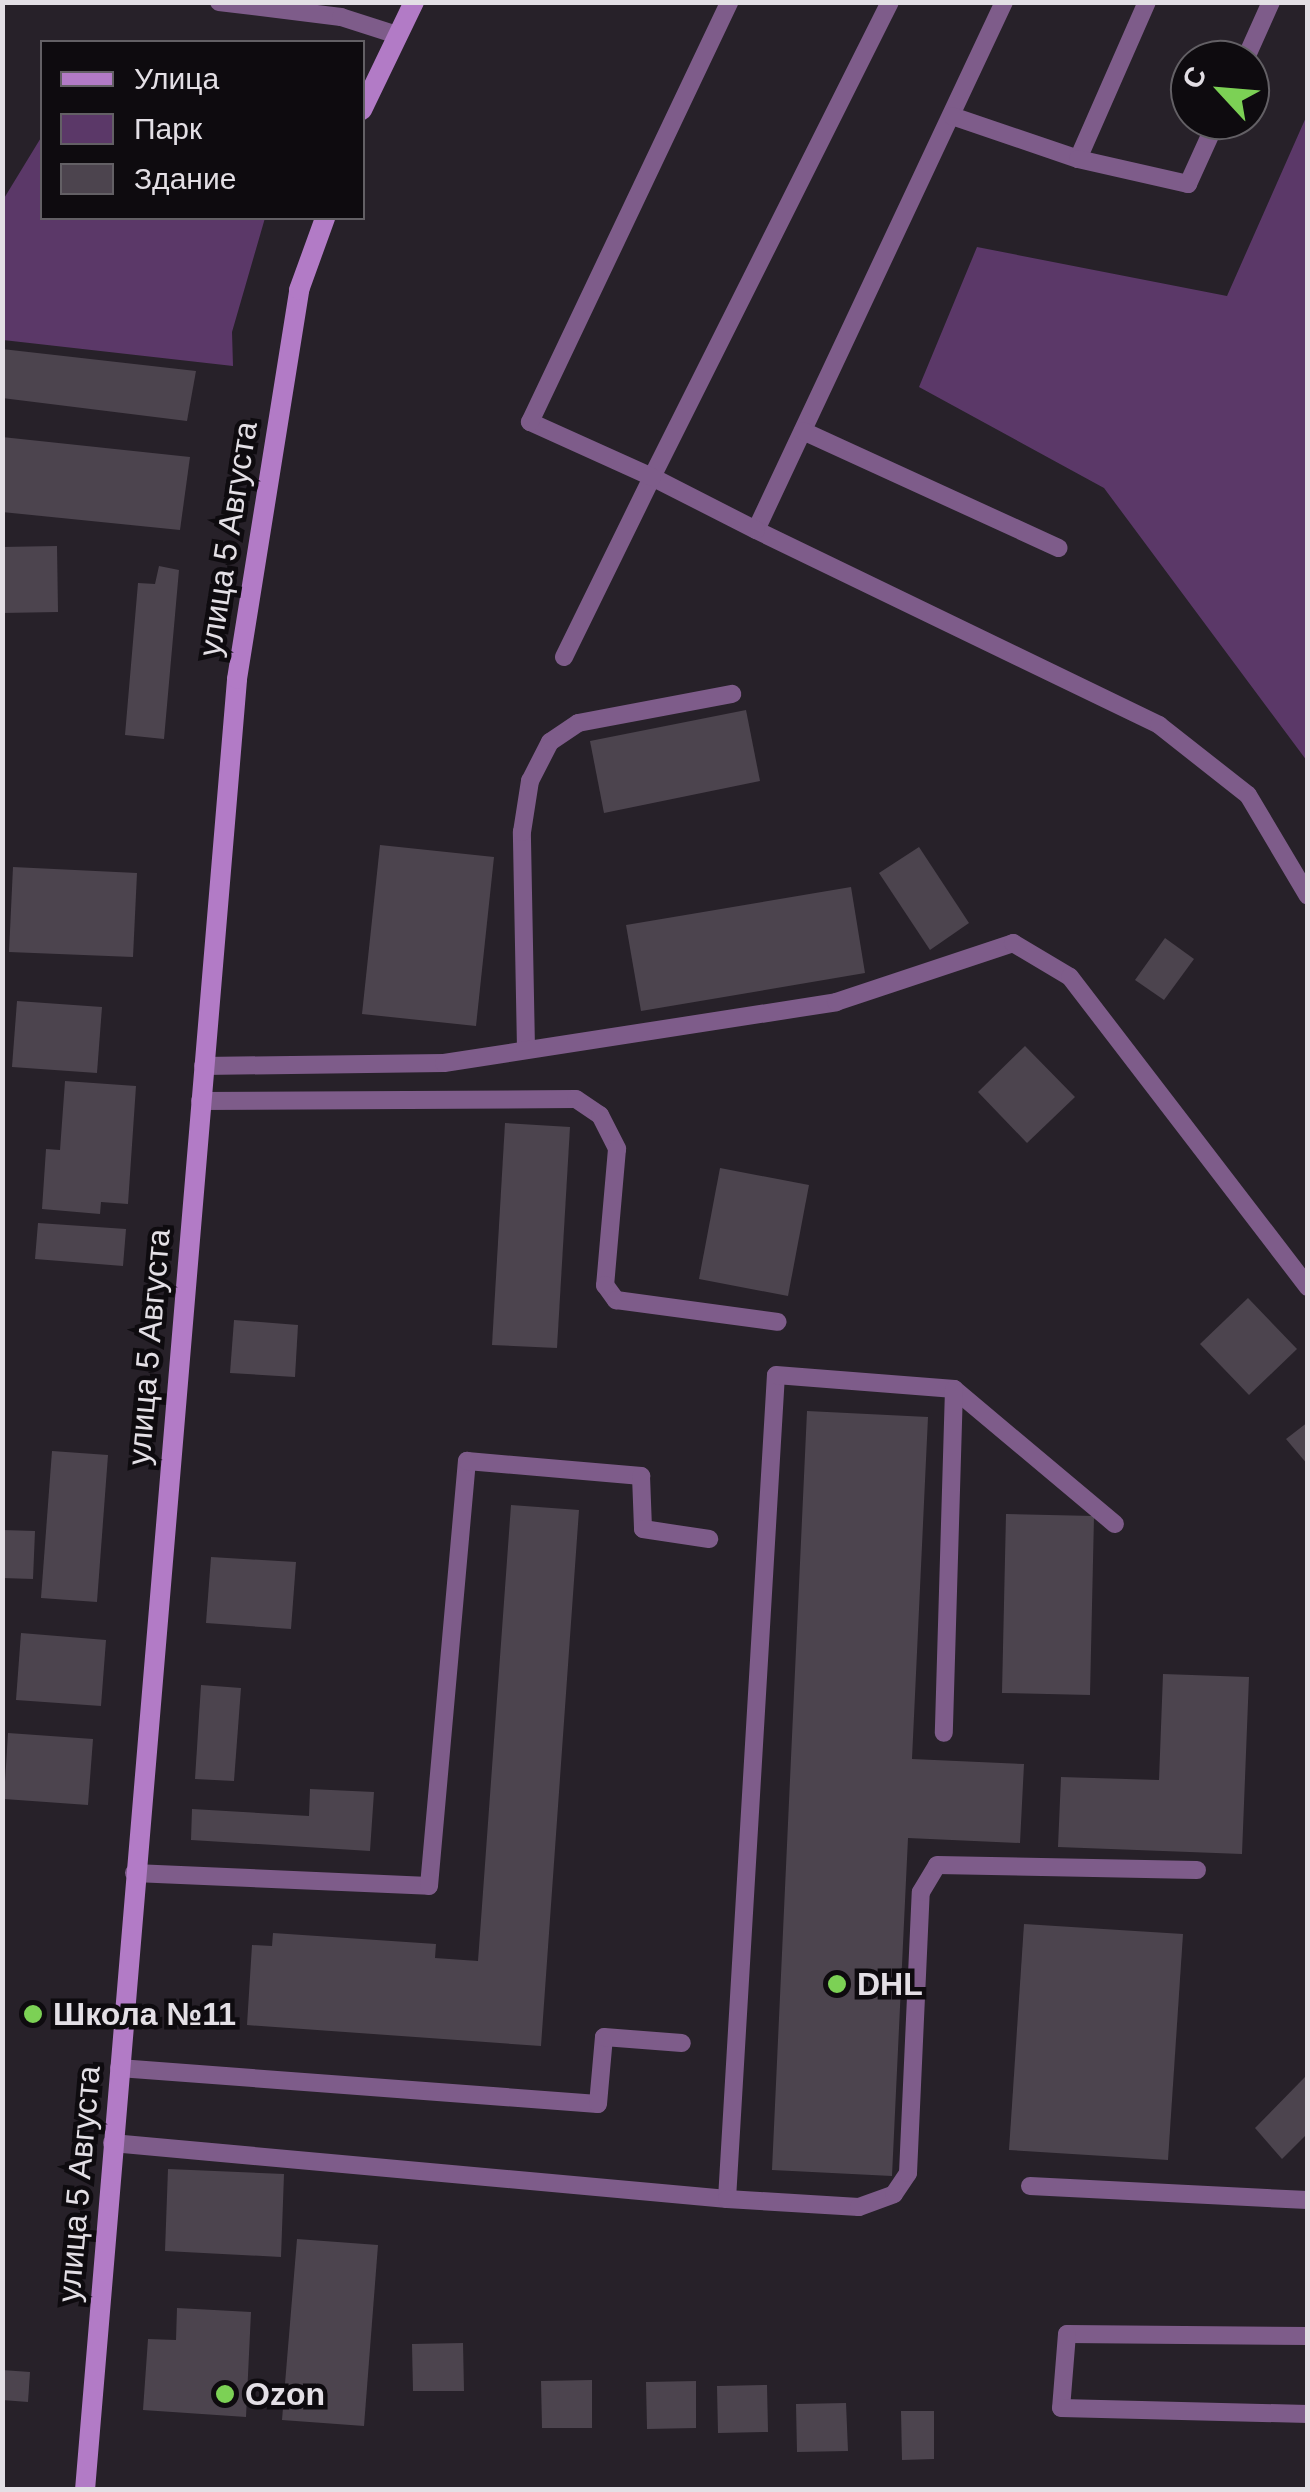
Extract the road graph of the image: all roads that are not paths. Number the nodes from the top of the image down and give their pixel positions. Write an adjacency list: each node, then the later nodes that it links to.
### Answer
1 (219, 2): 8 (lane)
2 (414, 2): 8 (main road)
3 (729, 2): 16 (lane)
4 (890, 2): 16 (lane)
5 (1004, 2): 11 (lane)
6 (1148, 2): 13 (lane)
7 (1272, 2): 9 (lane)
8 (398, 36): 10 (main road)
9 (1254, 40)
10 (365, 104)
11 (952, 116): 13 (lane); 15 (lane)
12 (1208, 140): 13 (lane)
13 (1078, 160)
14 (323, 220): 23 (main road, улица 5 Августа)
15 (804, 430): 17 (lane); 18 (lane)
16 (652, 476): 17 (lane); 19 (lane)
17 (756, 530): 21 (lane)
18 (1058, 548)
19 (564, 657)
20 (732, 694): 22 (lane)
21 (1308, 896)
22 (526, 1049): 23 (lane); 25 (lane)
23 (203, 1066): 24 (main road, улица 5 Августа)
24 (200, 1101): 26 (lane); 32 (main road, улица 5 Августа)
25 (1308, 1287)
26 (778, 1322)
27 (954, 1388): 28 (lane); 30 (lane); 37 (lane)
28 (1115, 1524)
29 (709, 1539): 32 (lane)
30 (944, 1732)
31 (1197, 1870): 37 (lane)
32 (134, 1873): 34 (main road, улица 5 Августа)
33 (682, 2043): 34 (lane)
34 (119, 2068): 35 (main road, улица 5 Августа)
35 (112, 2143): 37 (lane); 41 (main road, улица 5 Августа)
36 (1030, 2186): 38 (lane)
37 (727, 2199)
38 (1308, 2200)
39 (1308, 2336): 40 (lane)
40 (1308, 2414)
41 (85, 2490)

